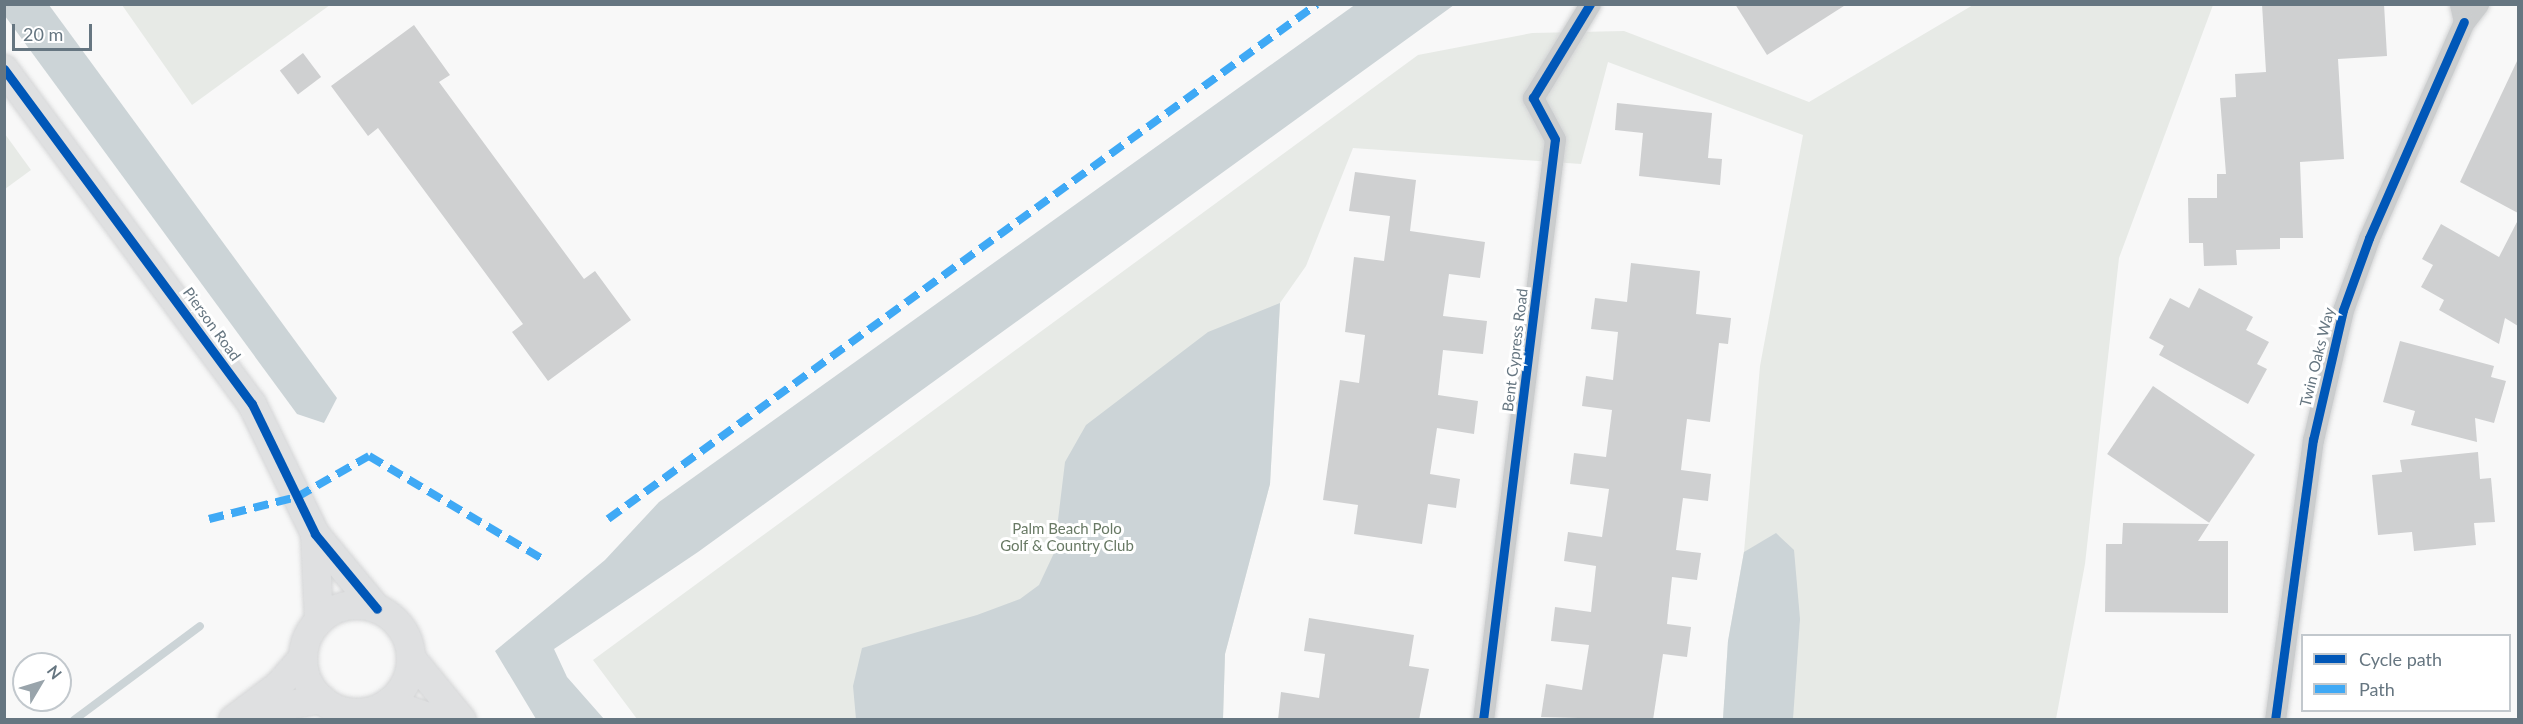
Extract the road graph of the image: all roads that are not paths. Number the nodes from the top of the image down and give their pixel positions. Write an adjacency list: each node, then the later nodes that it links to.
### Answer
1 (1590, 4): 15 (street, Bent Cypress Road)
2 (2478, 4): 3 (street, Twin Oaks Way)
3 (2462, 13): 16 (street, Twin Oaks Way)
4 (4, 69): 5 (street, Pierson Road)
5 (315, 534): 6 (street, Pierson Road); 7 (street, Pierson Road)
6 (377, 609): 7 (street); 9 (street)
7 (319, 621): 8 (street)
8 (303, 657): 10 (street); 12 (street)
9 (411, 658): 11 (street); 14 (street)
10 (322, 699): 11 (street); 12 (street)
11 (388, 703): 13 (street)
12 (238, 716)
13 (437, 720)
14 (462, 720)
15 (1483, 720)
16 (2275, 720)

